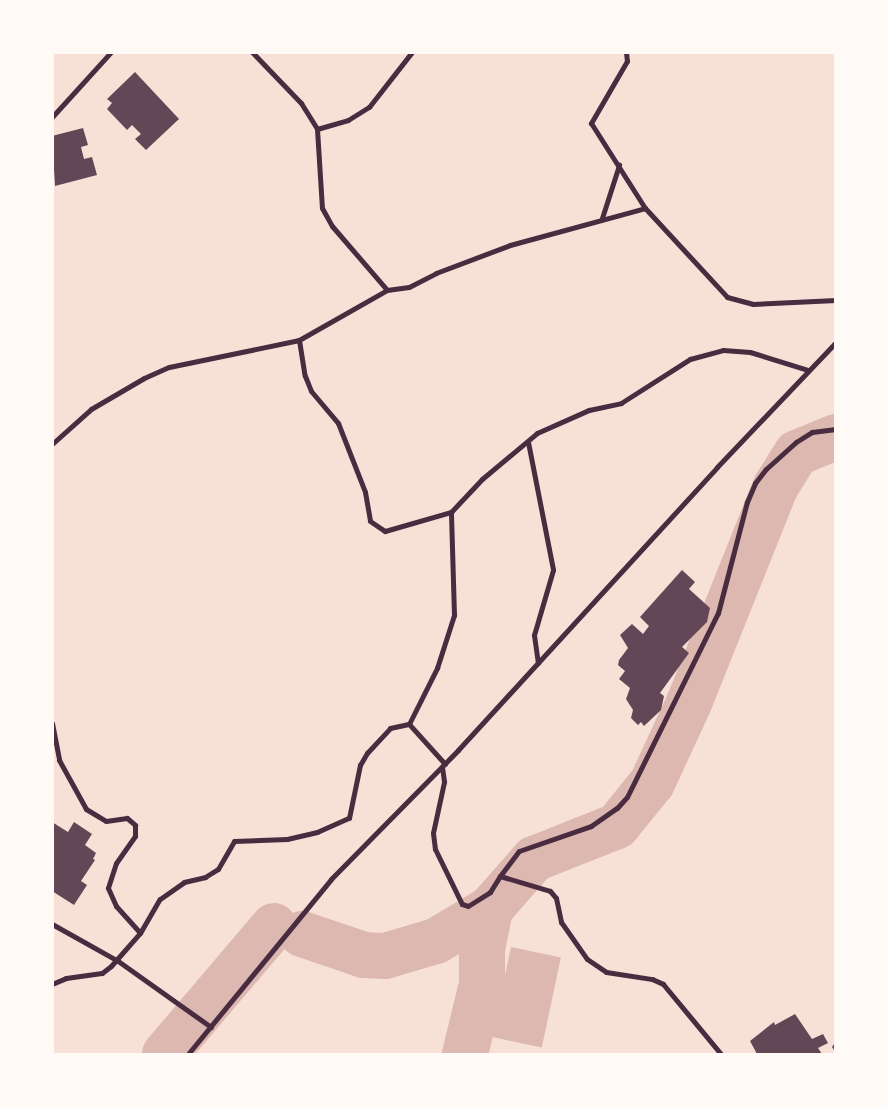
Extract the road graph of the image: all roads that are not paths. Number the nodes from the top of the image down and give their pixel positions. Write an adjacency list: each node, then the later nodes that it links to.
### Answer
1 (111, 52): 5 (street)
2 (252, 52): 6 (street)
3 (412, 52): 6 (street)
4 (626, 52): 7 (street)
5 (52, 117)
6 (317, 129): 10 (street)
7 (619, 165): 8 (street); 9 (street)
8 (645, 208): 9 (street); 11 (street)
9 (602, 218): 10 (street)
10 (388, 290): 12 (street)
11 (836, 300)
12 (299, 340): 17 (street); 18 (street)
13 (836, 342): 14 (street)
14 (808, 370): 16 (street); 19 (street)
15 (836, 430): 23 (street)
16 (528, 442): 18 (street); 19 (street)
17 (52, 444)
18 (451, 512): 21 (street)
19 (538, 663): 22 (street)
20 (52, 723): 25 (street)
21 (409, 724): 22 (street); 25 (street)
22 (443, 765): 23 (street); 28 (street)
23 (502, 876): 30 (street)
24 (52, 924): 26 (street)
25 (140, 933): 26 (street)
26 (118, 960): 27 (street); 28 (street)
27 (52, 984)
28 (211, 1027): 29 (street)
29 (188, 1054)
30 (721, 1054)

